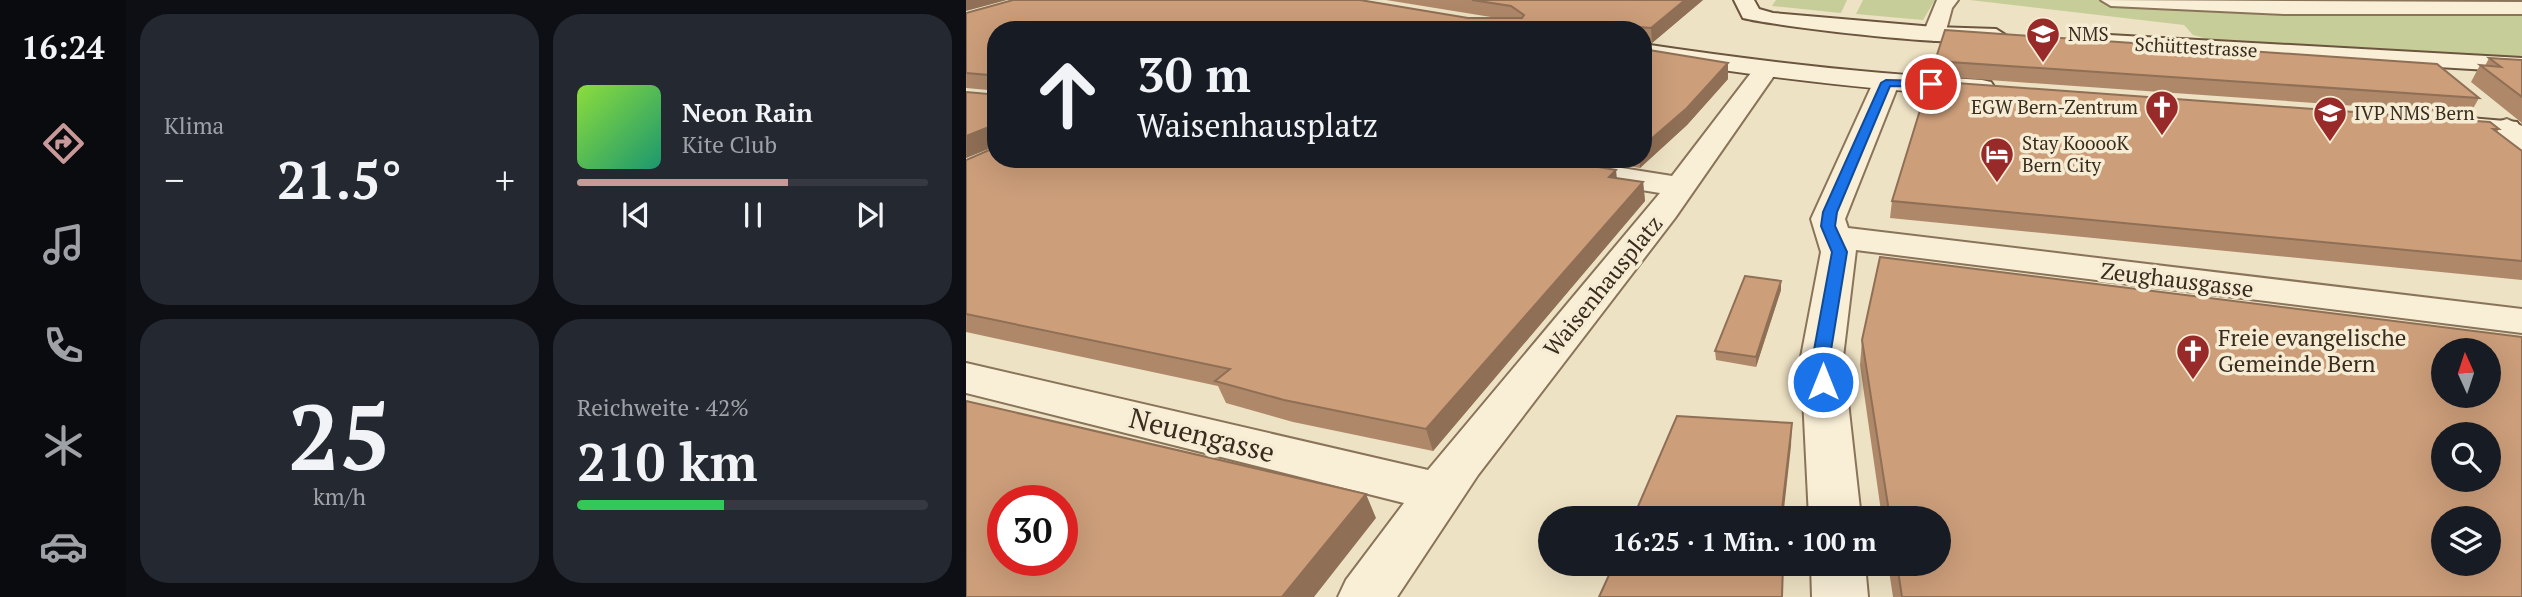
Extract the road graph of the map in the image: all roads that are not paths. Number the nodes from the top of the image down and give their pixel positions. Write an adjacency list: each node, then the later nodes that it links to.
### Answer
1 (1744, 0): 5 (street)
2 (1948, 0): 5 (street)
3 (2111, 0): 4 (street)
4 (2522, 8)
5 (1934, 34): 6 (street)
6 (2013, 37)
7 (2068, 40): 9 (street, Schüttestrasse)
8 (1652, 52): 11 (street)
9 (2427, 60): 10 (street, Schüttestrasse); 15 (street)
10 (2522, 65)
11 (1766, 70): 12 (street); 17 (street, Waisenhausplatz)
12 (1886, 83): 13 (street); 18 (street)
13 (2014, 90)
14 (2415, 121): 15 (street)
15 (2514, 135)
16 (1562, 168): 17 (street)
17 (1681, 187): 21 (street, Waisenhausplatz)
18 (1833, 237): 19 (street, Zeughausgasse); 22 (street)
19 (2522, 321)
20 (966, 377): 21 (street, Neuengasse)
21 (1439, 492): 24 (street, Waisenhausplatz)
22 (1834, 506)
23 (1839, 576): 25 (street)
24 (1366, 597)
25 (1840, 597)

